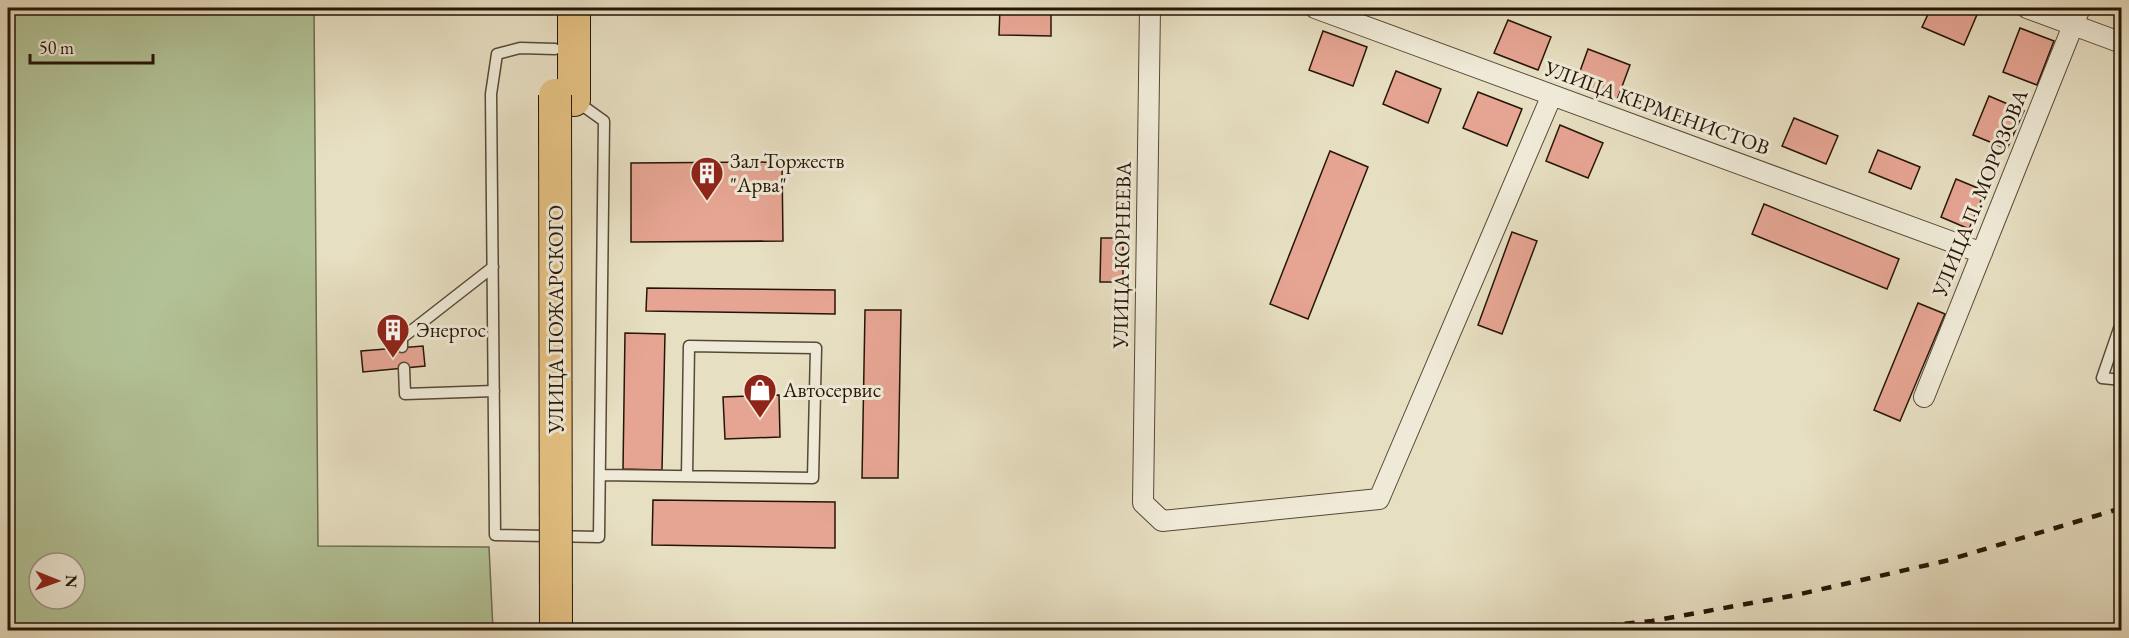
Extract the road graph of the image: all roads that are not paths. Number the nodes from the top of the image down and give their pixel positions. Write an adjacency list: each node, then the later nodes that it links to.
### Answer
1 (554, 8): 9 (main road, УЛИЦА ПОЖАРСКОГО)
2 (574, 8): 11 (main road, УЛИЦА ПОЖАРСКОГО)
3 (1150, 8): 10 (street, УЛИЦА КОРНЕЕВА)
4 (1315, 8): 10 (street, УЛИЦА КЕРМЕНИСТОВ)
5 (2027, 8): 7 (street)
6 (2080, 8): 7 (street, УЛИЦА П. МОРОЗОВА)
7 (2072, 26): 8 (street); 12 (street, УЛИЦА П. МОРОЗОВА)
8 (2121, 43)
9 (555, 49): 11 (main road, УЛИЦА ПОЖАРСКОГО); 13 (lane)
10 (1552, 95): 12 (street, УЛИЦА КЕРМЕНИСТОВ)
11 (565, 98): 20 (lane); 22 (main road, УЛИЦА ПОЖАРСКОГО, bridge); 23 (main road, УЛИЦА ПОЖАРСКОГО)
12 (1982, 253): 19 (street, УЛИЦА П. МОРОЗОВА)
13 (493, 267): 15 (lane); 18 (lane)
14 (2121, 320): 17 (lane)
15 (402, 347)
16 (404, 368): 18 (lane)
17 (2121, 380)
18 (494, 391): 20 (lane)
19 (1924, 397)
20 (600, 475): 21 (lane)
21 (687, 476): 21 (lane)
22 (556, 630)
23 (575, 630)

